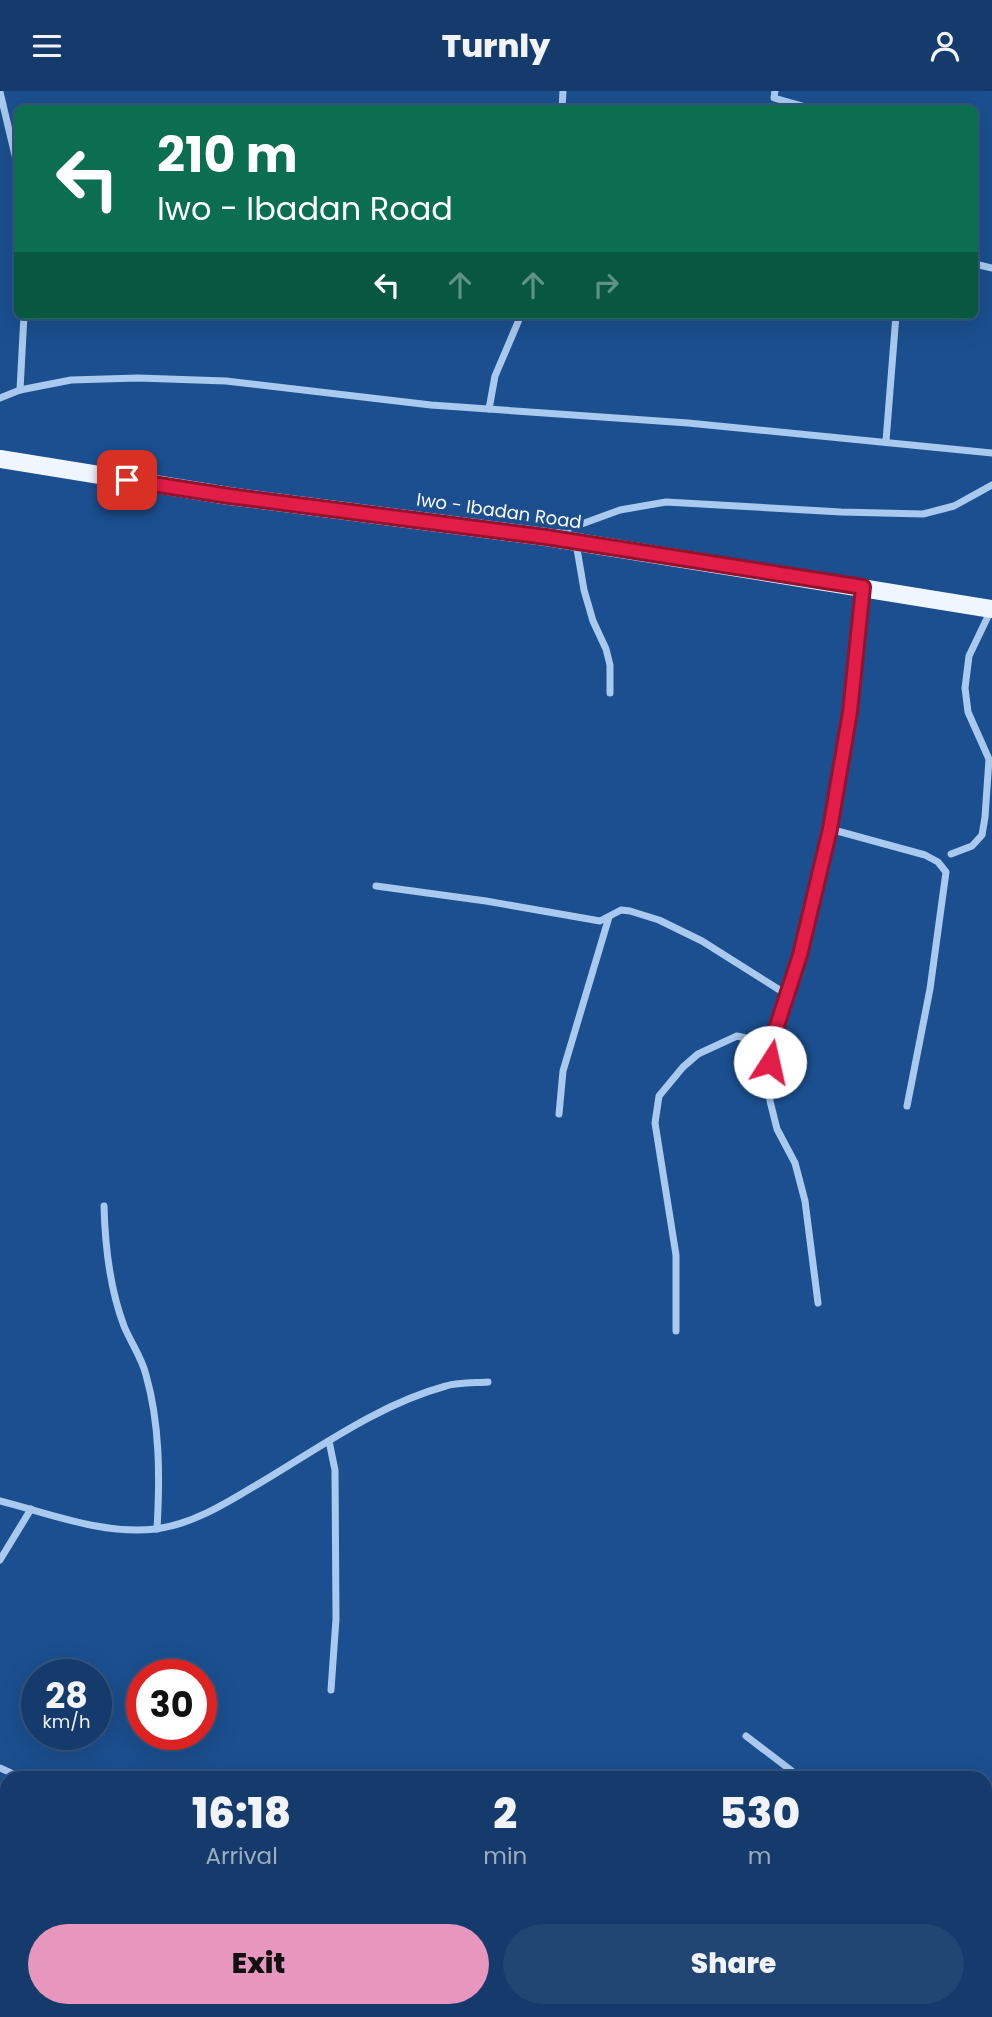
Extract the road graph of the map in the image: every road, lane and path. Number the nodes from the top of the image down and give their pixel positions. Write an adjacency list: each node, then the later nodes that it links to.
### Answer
1 (775, 91): 3 (street)
2 (0, 92): 4 (street)
3 (799, 105)
4 (14, 151)
5 (24, 319): 8 (street)
6 (519, 319): 10 (street)
7 (896, 319): 11 (street)
8 (20, 390): 9 (street); 10 (street)
9 (0, 398)
10 (489, 409): 11 (street)
11 (886, 441): 12 (street)
12 (992, 453)
13 (0, 459): 15 (main road, Iwo - Ibadan Road)
14 (992, 485): 15 (street)
15 (546, 537): 16 (main road, Iwo - Ibadan Road)
16 (576, 542): 17 (main road, Iwo - Ibadan Road); 19 (street)
17 (863, 587): 18 (main road, Iwo - Ibadan Road); 20 (street)
18 (992, 609): 21 (street)
19 (610, 693)
20 (830, 829): 24 (street); 26 (street)
21 (951, 854)
22 (376, 886): 23 (street)
23 (609, 917): 24 (street); 27 (street)
24 (786, 995): 25 (street)
25 (771, 1044): 29 (street); 30 (street)
26 (907, 1106)
27 (559, 1114)
28 (104, 1206): 35 (street)
29 (818, 1303)
30 (676, 1331)
31 (488, 1382): 32 (street)
32 (329, 1441): 35 (street); 37 (street)
33 (0, 1501): 34 (street)
34 (31, 1509): 35 (street); 36 (street)
35 (157, 1529)
36 (0, 1560)
37 (331, 1691)
38 (746, 1736): 39 (street)
39 (792, 1771)

